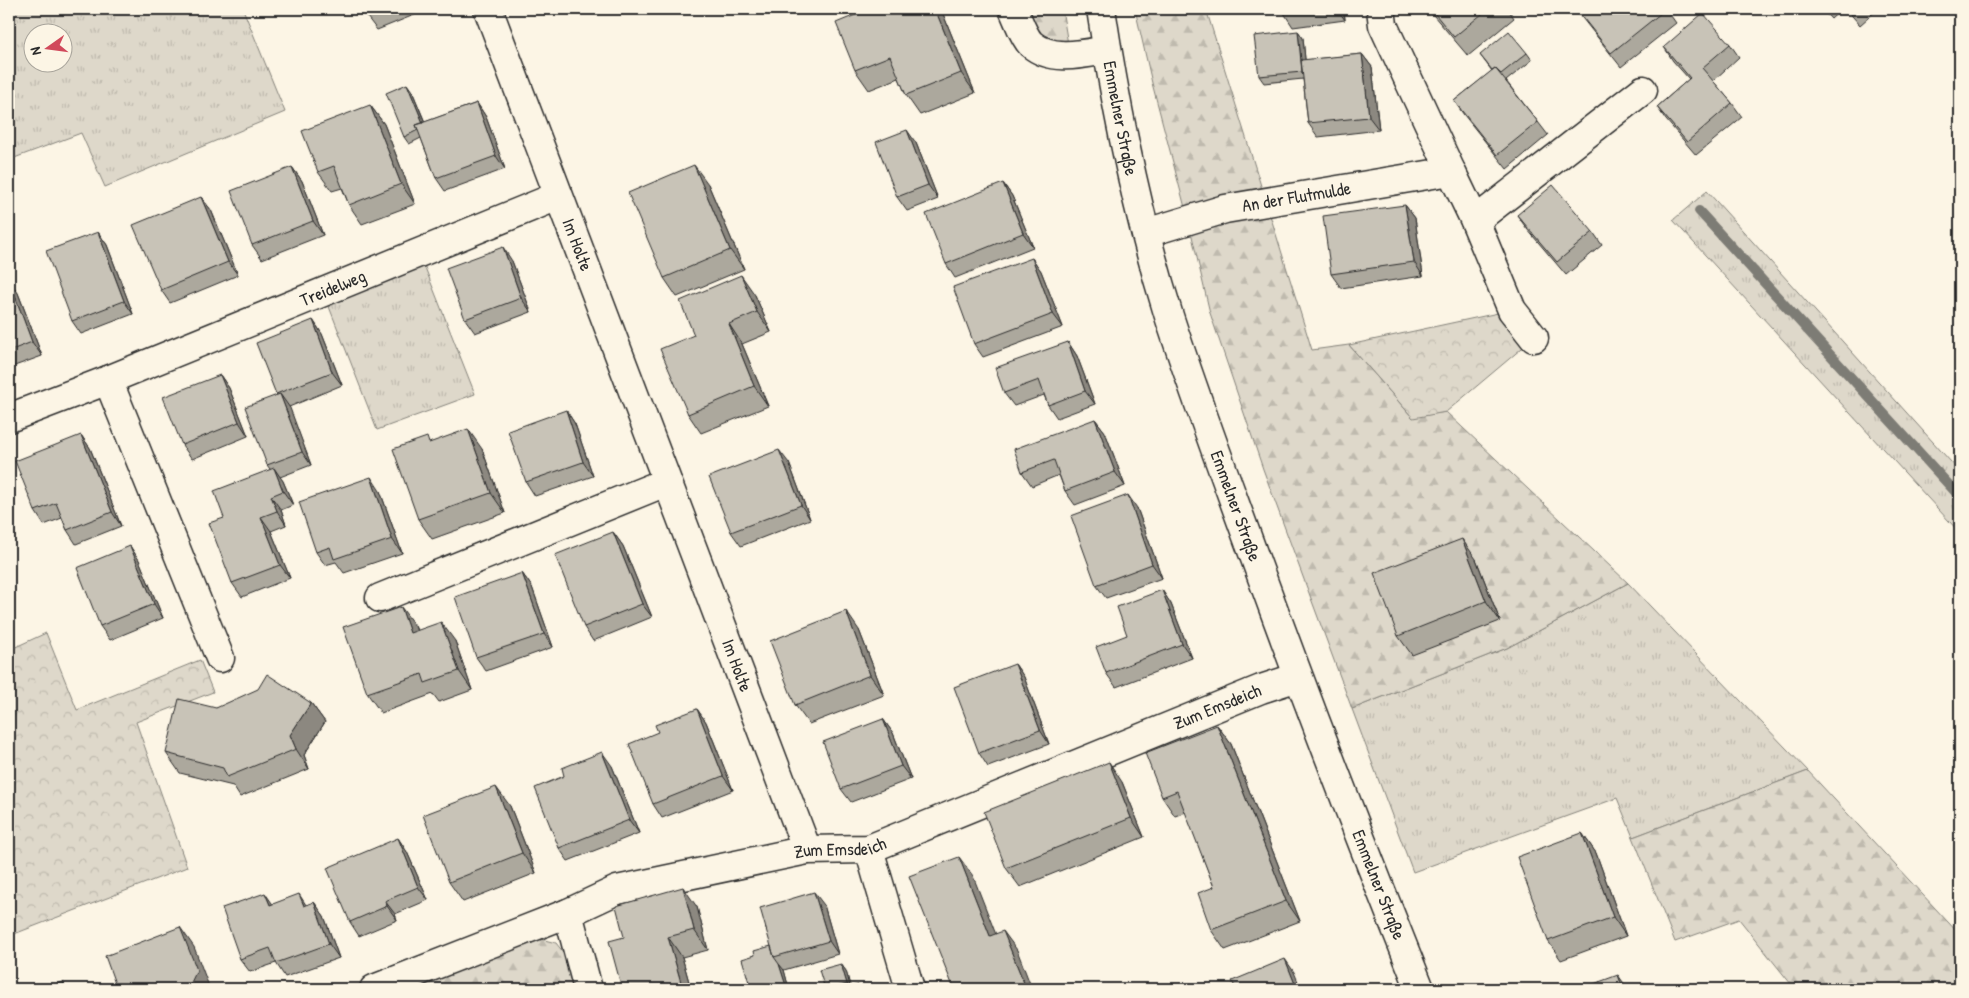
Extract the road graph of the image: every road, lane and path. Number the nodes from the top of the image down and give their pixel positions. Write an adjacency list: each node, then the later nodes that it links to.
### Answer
1 (488, 9): 8 (street, Im Holte)
2 (1013, 9): 5 (street)
3 (1101, 9): 5 (street, Emmelner Straße)
4 (1381, 9): 7 (street)
5 (1107, 50): 10 (street, Emmelner Straße)
6 (1643, 90): 9 (street)
7 (1450, 171): 9 (street); 10 (street, An der Flutmulde)
8 (558, 196): 12 (street, Treidelweg); 14 (street, Im Holte)
9 (1475, 221): 11 (street)
10 (1146, 233): 17 (street, Emmelner Straße)
11 (1534, 338)
12 (108, 380): 13 (street, Treidelweg); 16 (street)
13 (9, 418)
14 (666, 482): 15 (street); 19 (street, Im Holte)
15 (380, 598)
16 (220, 658)
17 (1298, 677): 18 (street, Zum Emsdeich); 24 (street, Emmelner Straße)
18 (869, 849): 19 (street, Zum Emsdeich); 23 (street)
19 (807, 850): 20 (street, Zum Emsdeich)
20 (568, 913): 21 (street, Zum Emsdeich); 22 (street)
21 (374, 989)
22 (588, 989)
23 (910, 989)
24 (1420, 989)

